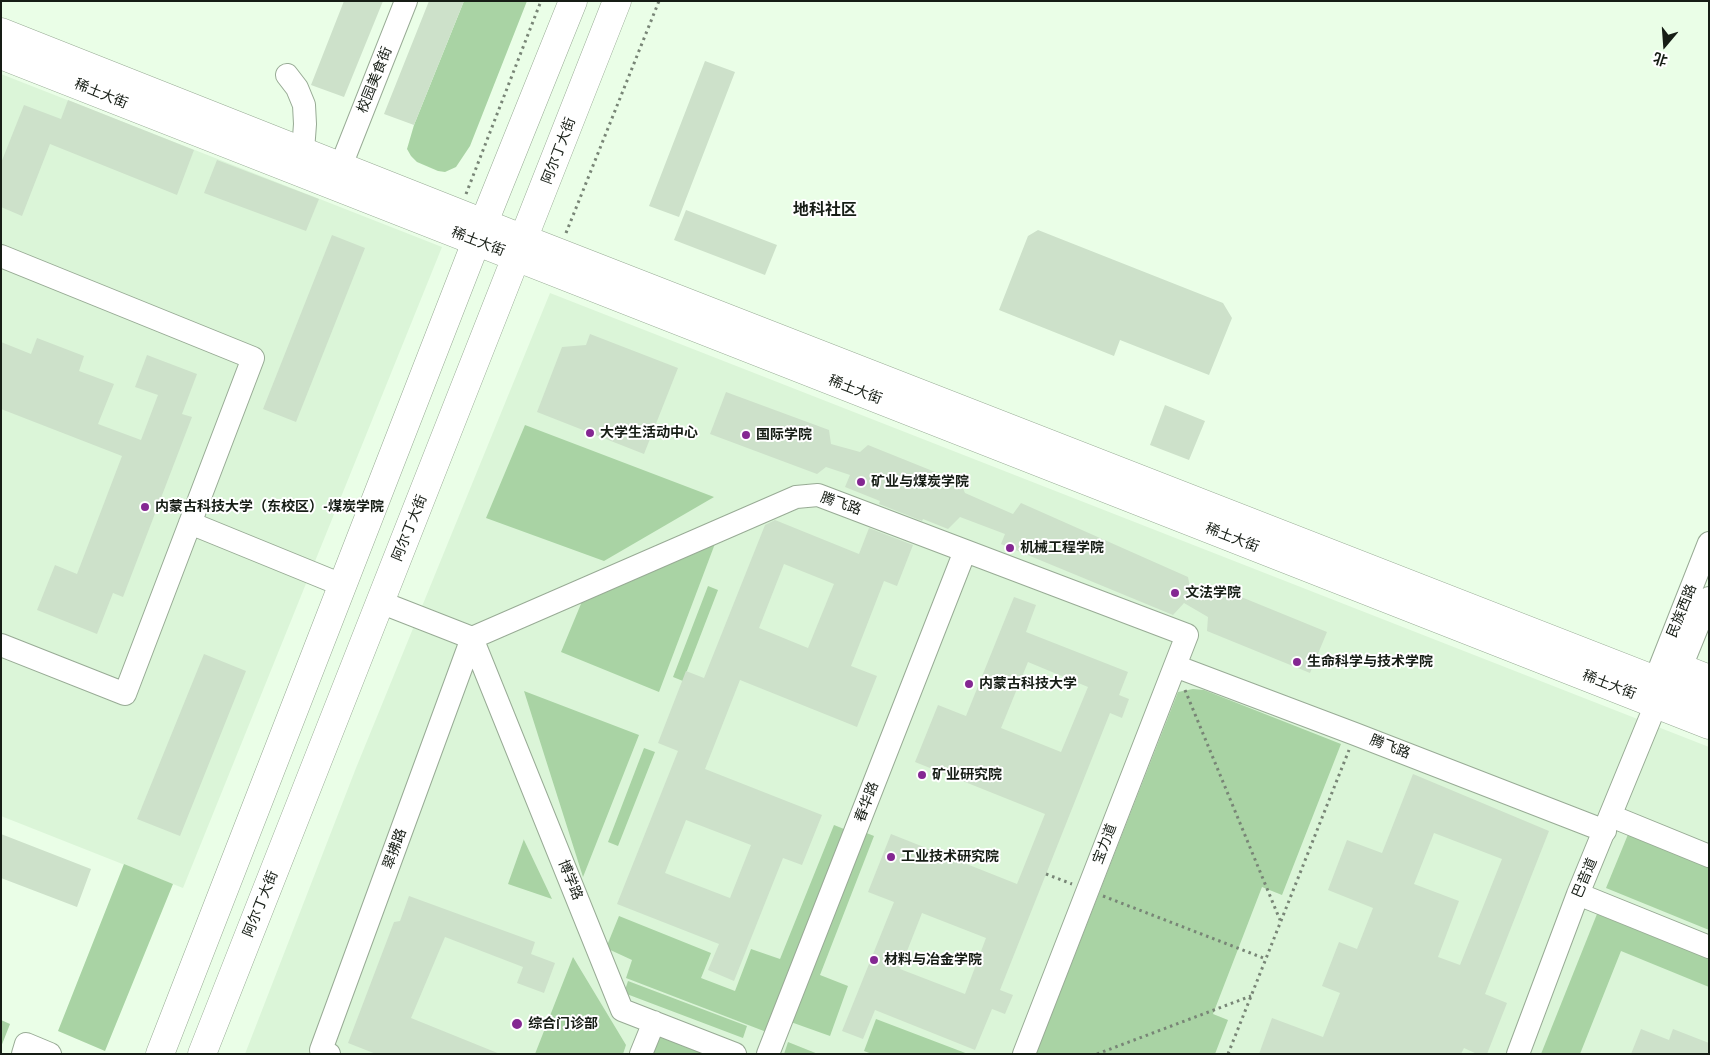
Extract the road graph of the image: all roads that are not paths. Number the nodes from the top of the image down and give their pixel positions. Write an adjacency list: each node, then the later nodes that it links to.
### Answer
1 (406, 1): 8 (street, 校园美食街)
2 (573, 1): 9 (main road)
3 (617, 1): 10 (main road, 阿尔丁大街)
4 (1, 32): 7 (main road, 稀土大街)
5 (1, 55): 9 (main road, 稀土大街)
6 (287, 75): 7 (street)
7 (303, 151): 9 (main road, 稀土大街)
8 (344, 158)
9 (480, 233): 10 (main road, 稀土大街); 15 (main road)
10 (521, 248): 17 (main road, 阿尔丁大街); 23 (main road, 稀土大街); 23 (main road, 稀土大街)
11 (1, 256): 12 (street)
12 (190, 523): 15 (street); 20 (street)
13 (1709, 543): 23 (street, 民族西路)
14 (965, 551): 18 (street, 腾飞路); 19 (street, 腾飞路); 38 (street, 春华路)
15 (342, 585): 33 (main road)
16 (1709, 598): 23 (street, 民族西路)
17 (380, 602): 19 (street); 34 (main road, 阿尔丁大街)
18 (1187, 635): 21 (street, 宝力道)
19 (472, 638): 30 (street, 博学路); 35 (street, 翠拂路)
20 (1, 645)
21 (1175, 666): 26 (street, 腾飞路); 39 (street, 宝力道)
22 (1709, 679): 23 (main road)
23 (1666, 685): 24 (main road, 稀土大街); 25 (main road, 稀土大街); 26 (street, 巴音道)
24 (1709, 701)
25 (1709, 724)
26 (1608, 824): 27 (street, 腾飞路); 28 (street, 巴音道)
27 (1709, 856)
28 (1578, 894): 29 (street); 40 (street, 巴音道)
29 (1709, 947)
30 (654, 1022): 36 (street); 37 (street, 博学路)
31 (22, 1054): 32 (street)
32 (50, 1054)
33 (160, 1054)
34 (202, 1054)
35 (329, 1054)
36 (641, 1054)
37 (735, 1054)
38 (768, 1054)
39 (1024, 1054)
40 (1518, 1054)

